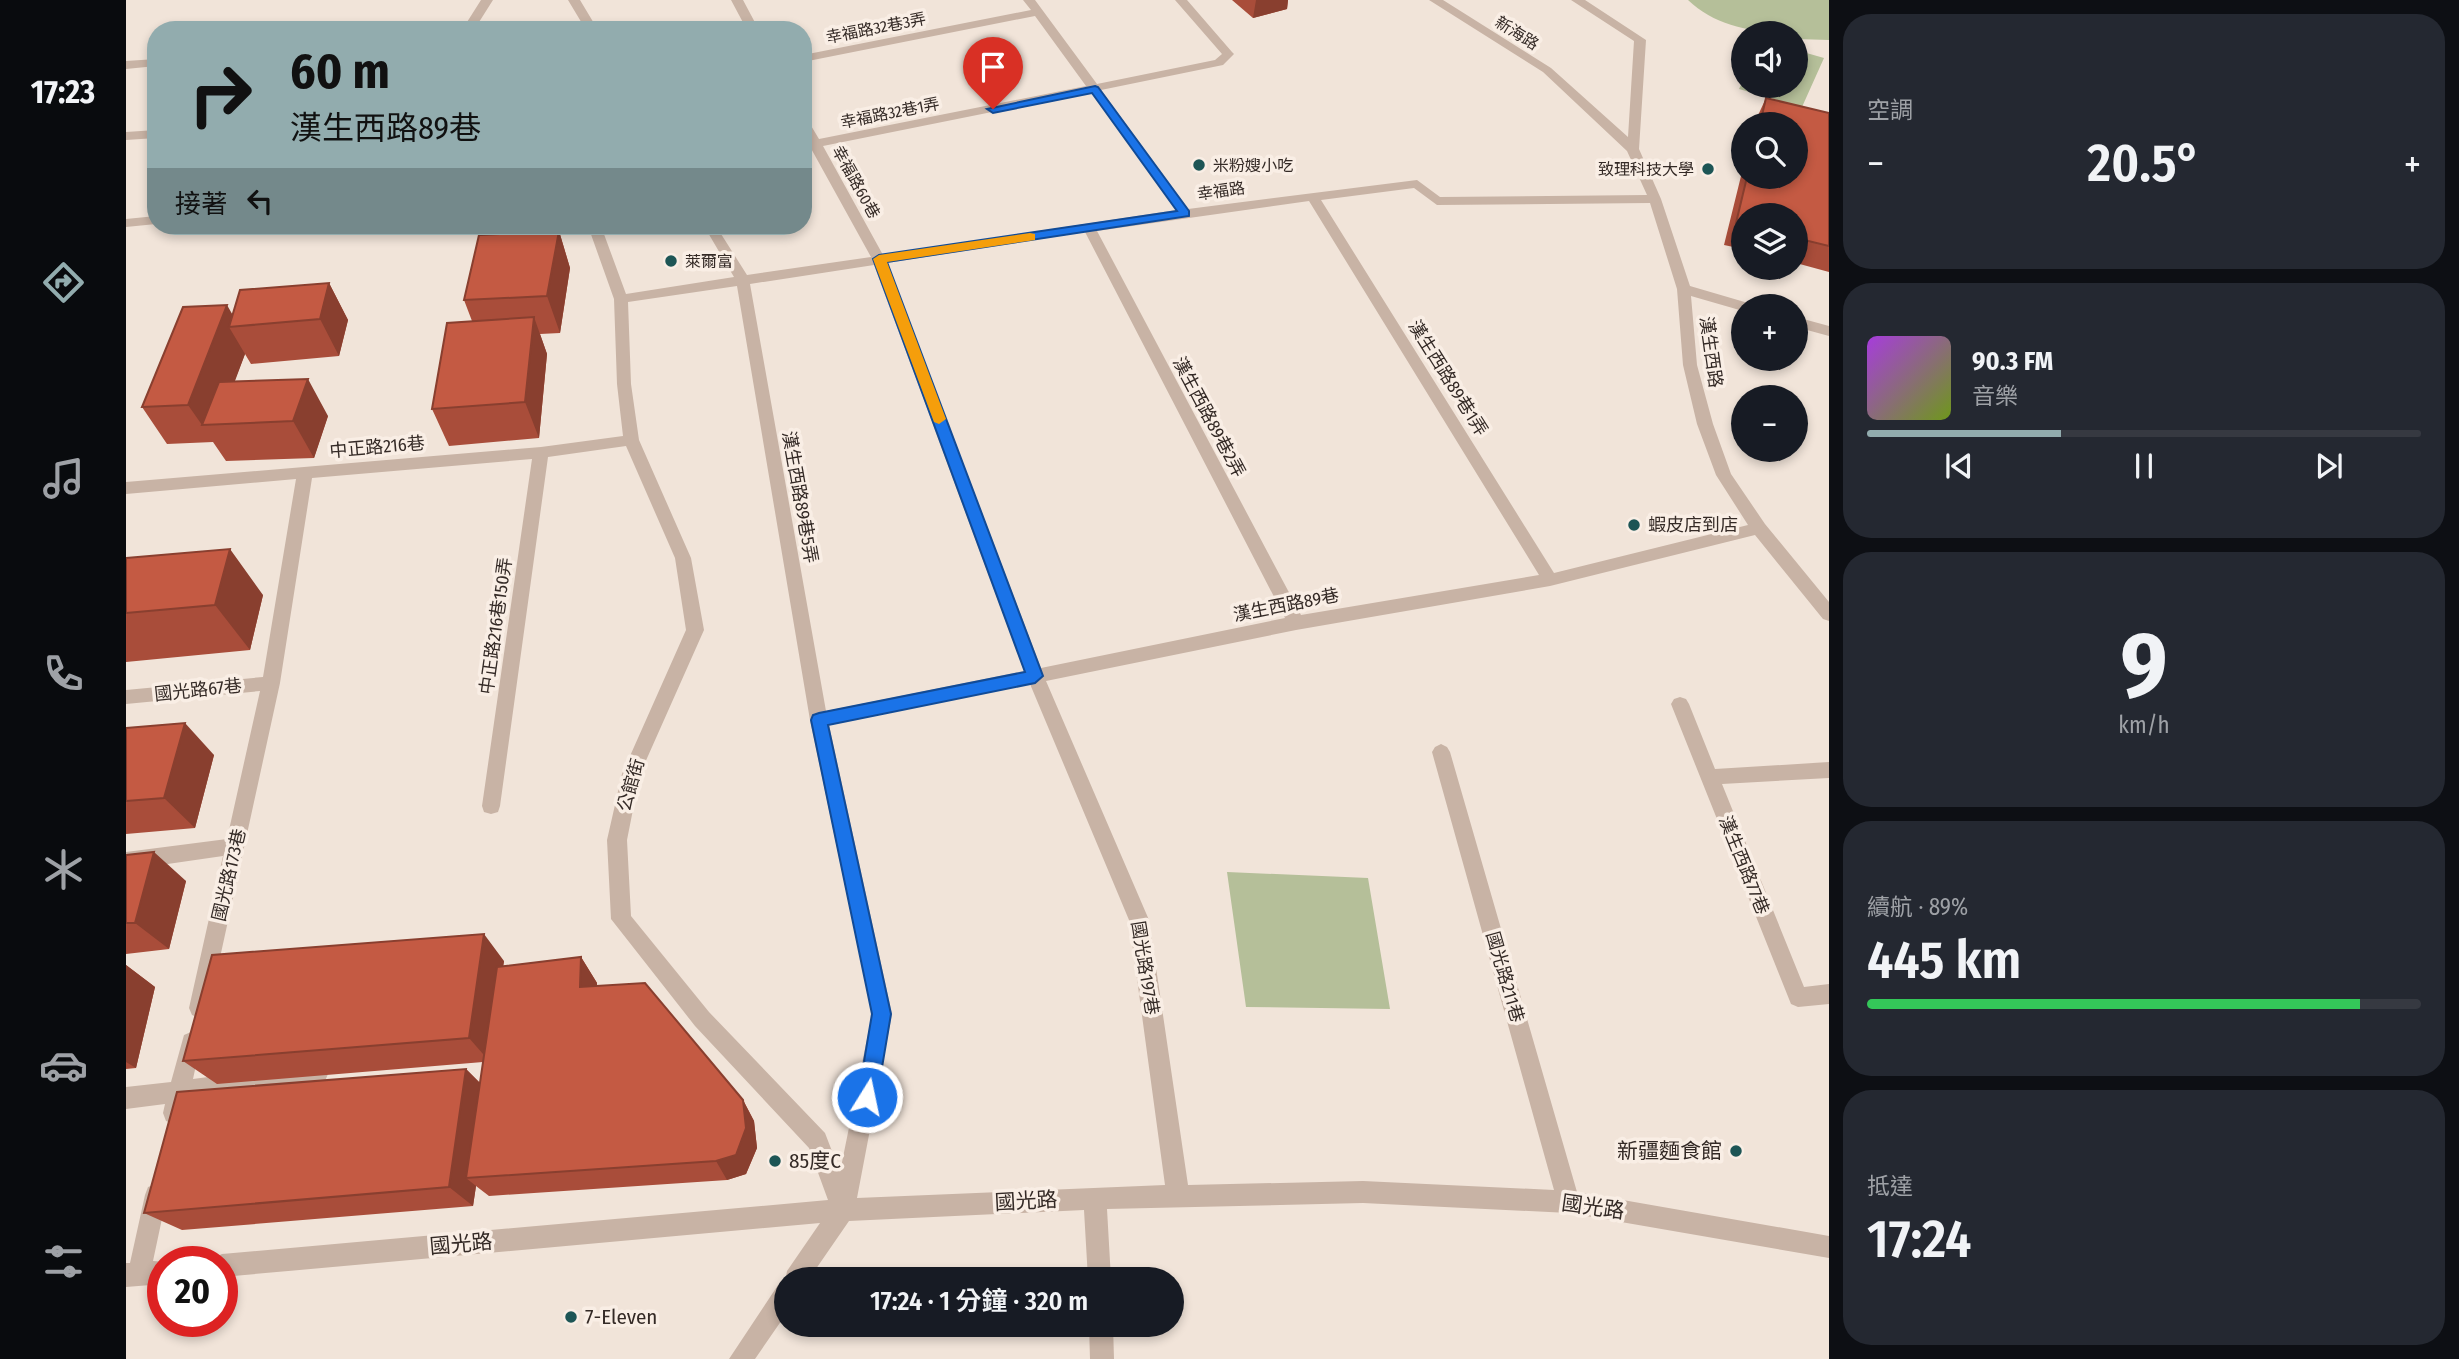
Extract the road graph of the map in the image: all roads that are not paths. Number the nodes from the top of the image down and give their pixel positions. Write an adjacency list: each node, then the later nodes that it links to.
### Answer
1 (487, 0): 9 (street)
2 (574, 0): 10 (street)
3 (737, 0): 11 (street)
4 (1029, 0): 8 (street)
5 (1181, 0): 16 (street, 幸福路32巷1弄)
6 (1435, 0): 15 (street, 新海路)
7 (1577, 0): 21 (street, 漢生西路)
8 (1038, 12): 12 (street, 幸福路32巷3弄); 16 (street)
9 (474, 21)
10 (587, 21)
11 (748, 21)
12 (812, 57)
13 (147, 63): 14 (street)
14 (126, 65)
15 (1547, 70): 21 (street, 漢生西路)
16 (1095, 90): 20 (street, 幸福路32巷1弄); 24 (street)
17 (147, 135): 18 (street)
18 (126, 136)
19 (812, 138): 20 (street, 幸福路60巷)
20 (815, 144): 30 (street, 幸福路60巷)
21 (1633, 149): 23 (street, 漢生西路)
22 (1312, 196): 23 (street, 幸福路); 24 (street, 幸福路); 42 (street, 漢生西路89巷1弄)
23 (1655, 199): 32 (street, 漢生西路)
24 (1185, 213): 27 (street, 幸福路)
25 (147, 221): 26 (street)
26 (126, 223)
27 (1088, 229): 30 (street, 幸福路); 44 (street, 漢生西路89巷2弄)
28 (598, 235): 33 (street, 公館街)
29 (715, 235): 31 (street)
30 (879, 259): 31 (street, 幸福路); 45 (street, 幸福路60巷)
31 (743, 281): 33 (street, 幸福路); 49 (street, 漢生西路89巷5弄)
32 (1684, 289): 34 (street); 41 (street, 漢生西路)
33 (621, 299): 37 (street, 公館街)
34 (1731, 303)
35 (1808, 325): 36 (street)
36 (1829, 331)
37 (631, 440): 38 (street, 中正路216巷); 65 (street, 公館街)
38 (541, 453): 39 (street, 中正路216巷); 53 (street, 中正路216巷150弄)
39 (305, 473): 40 (street, 中正路216巷); 46 (street, 國光路173巷)
40 (126, 488)
41 (1759, 528): 42 (street, 漢生西路89巷); 43 (street, 漢生西路)
42 (1550, 580): 44 (street, 漢生西路89巷)
43 (1829, 614)
44 (1296, 624): 45 (street, 漢生西路89巷)
45 (1035, 676): 49 (street, 漢生西路89巷); 62 (street, 國光路197巷)
46 (271, 683): 47 (street, 國光路67巷); 54 (street, 國光路173巷)
47 (126, 697)
48 (1680, 704): 52 (street, 漢生西路77巷)
49 (819, 720): 65 (street, 漢生西路89巷5弄)
50 (1441, 752): 64 (street, 國光路211巷)
51 (1829, 771): 52 (street)
52 (1709, 777): 56 (street, 漢生西路77巷)
53 (491, 806)
54 (236, 846): 55 (street); 58 (street, 國光路173巷)
55 (126, 861)
56 (1829, 994)
57 (332, 1072): 58 (street)
58 (179, 1092): 59 (street); 60 (street, 國光路173巷)
59 (126, 1098)
60 (170, 1131)
61 (162, 1170): 70 (street)
62 (1178, 1196): 63 (street, 國光路); 64 (street, 國光路)
63 (1095, 1198): 65 (street, 國光路); 69 (street)
64 (1569, 1202): 66 (street, 國光路)
65 (843, 1210): 67 (street, 國光路); 68 (street)
66 (1829, 1247)
67 (238, 1265)
68 (803, 1267)
69 (1098, 1267)
70 (132, 1275)
71 (774, 1311): 73 (street)
72 (1101, 1337): 74 (street)
73 (741, 1359)
74 (1102, 1359)

